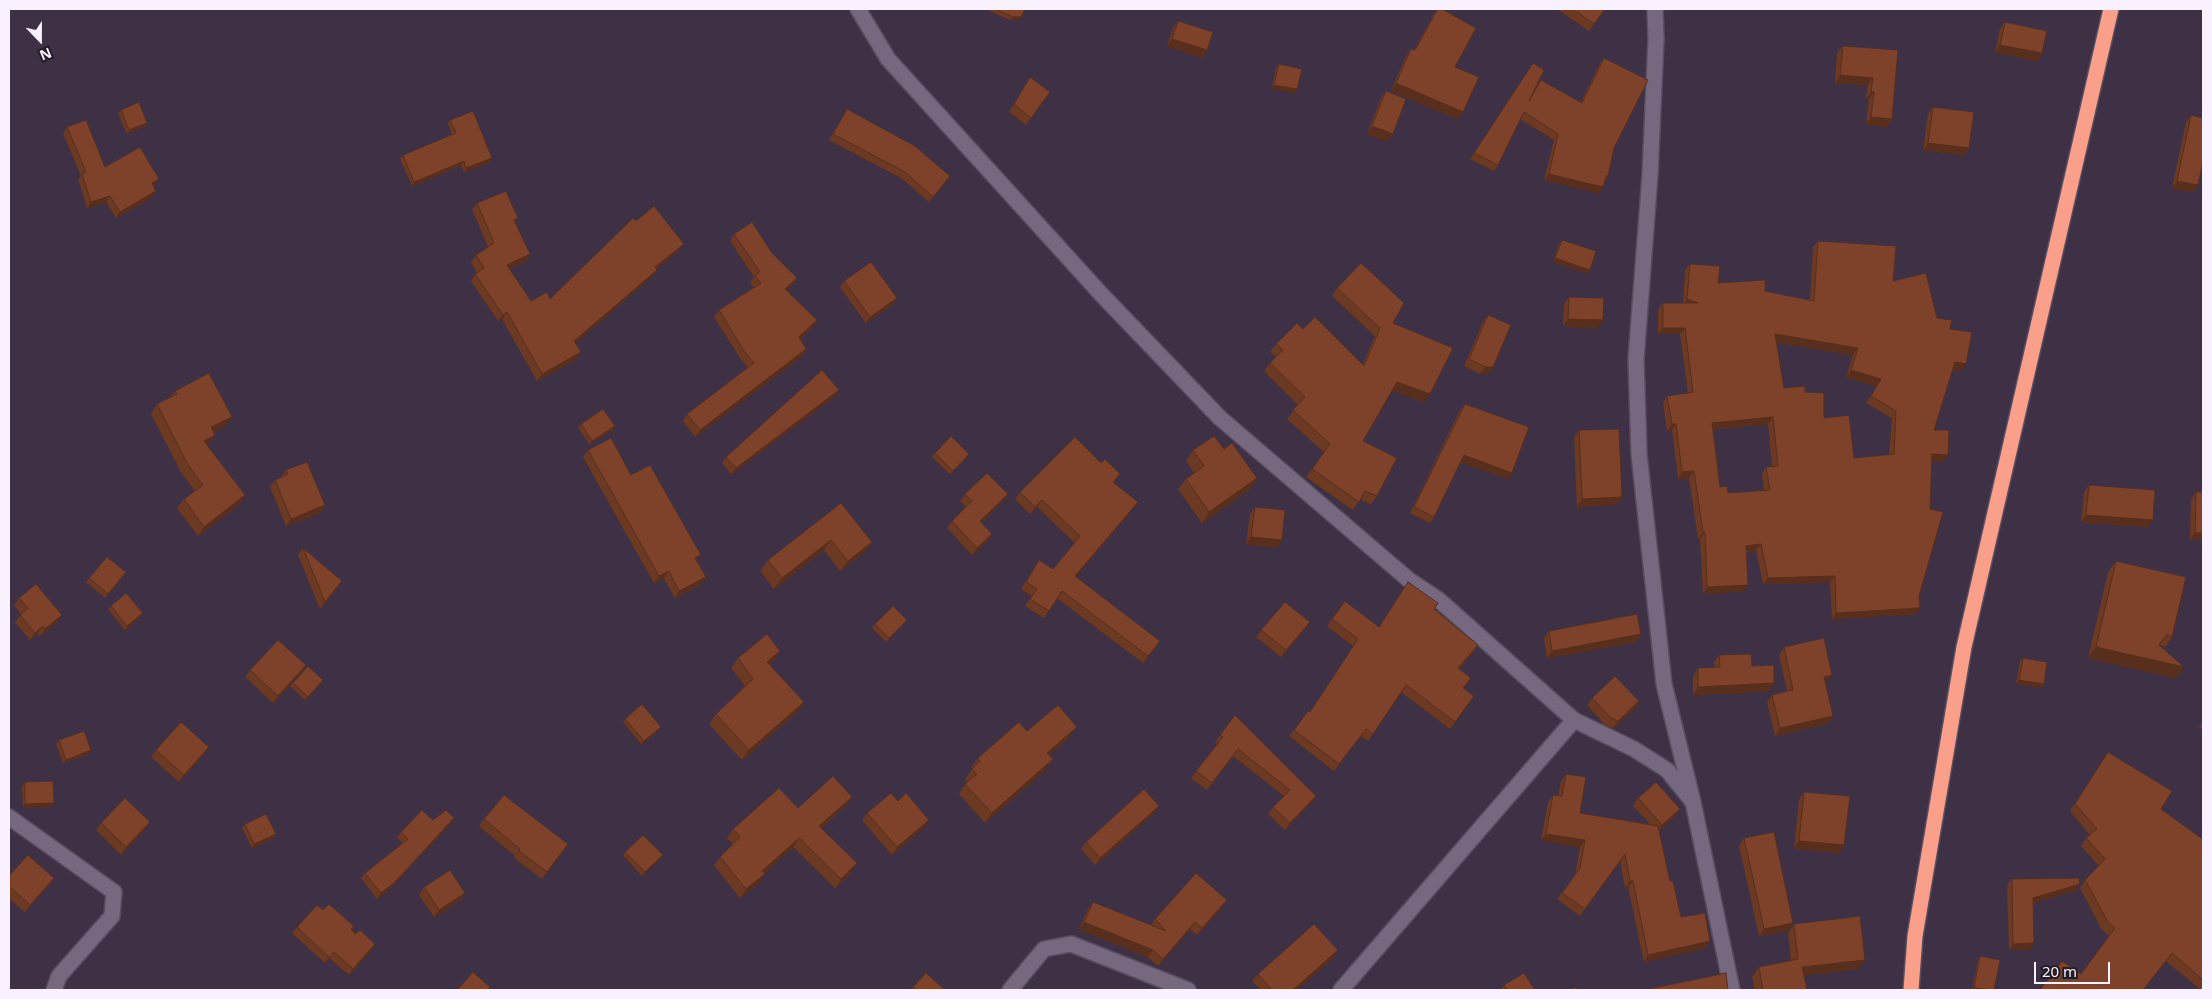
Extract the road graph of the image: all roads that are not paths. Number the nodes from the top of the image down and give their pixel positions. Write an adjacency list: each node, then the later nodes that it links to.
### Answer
1 (858, 9): 4 (street)
2 (1655, 9): 5 (street)
3 (2111, 9): 12 (highway)
4 (1574, 720): 5 (street); 10 (street)
5 (1693, 802): 11 (street)
6 (9, 817): 7 (street)
7 (54, 990)
8 (1010, 990): 9 (street)
9 (1188, 990)
10 (1341, 990)
11 (1732, 990)
12 (1911, 990)

